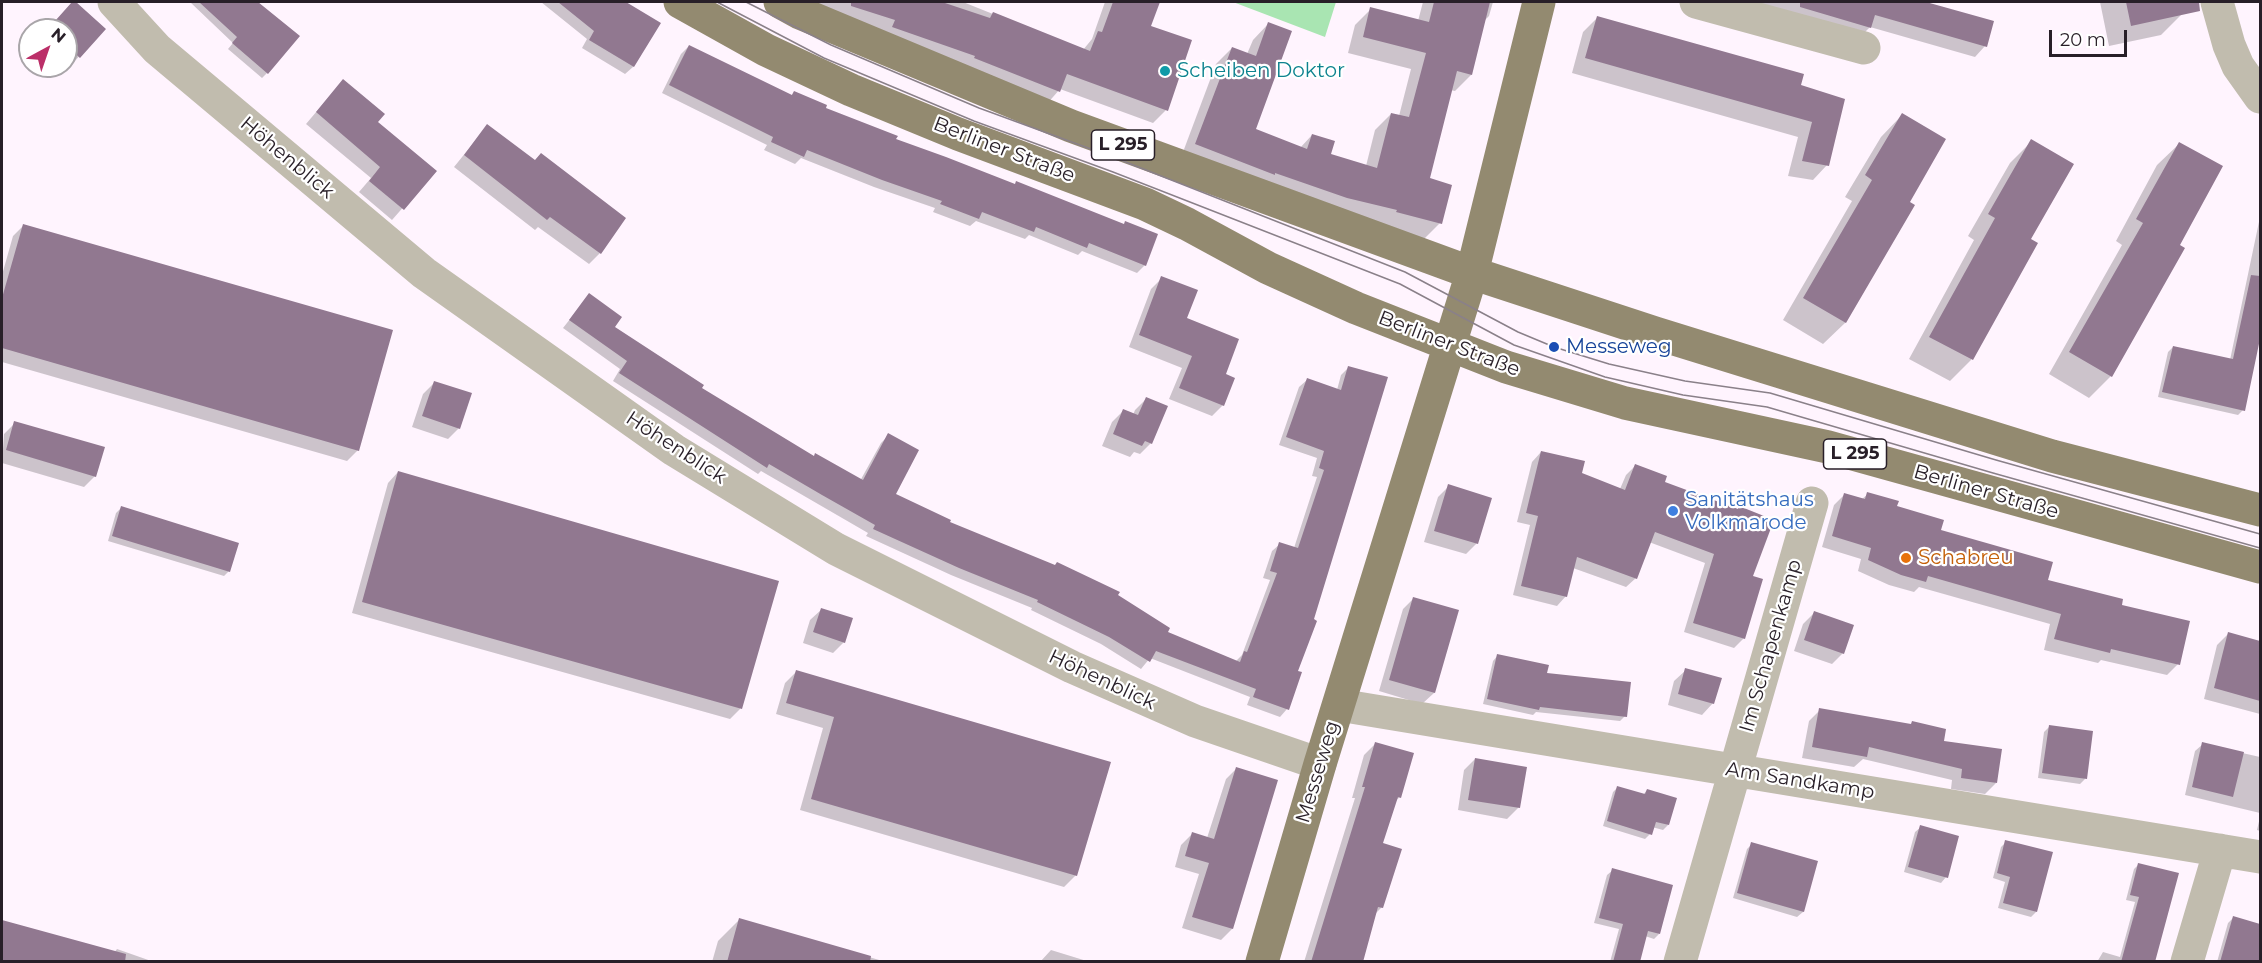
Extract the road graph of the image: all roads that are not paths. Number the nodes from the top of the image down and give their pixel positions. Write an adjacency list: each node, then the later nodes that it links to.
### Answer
1 (114, 2): 15 (street, Höhenblick)
2 (680, 2): 10 (main road, Berliner Straße / L 295)
3 (780, 2): 9 (main road, L 295)
4 (1539, 2): 9 (main road, Messeweg)
5 (1696, 2): 7 (street)
6 (2217, 2): 8 (street)
7 (1864, 48)
8 (2260, 97)
9 (1472, 273): 10 (main road, Messeweg); 12 (main road, L 295)
10 (1449, 346): 13 (main road, Berliner Straße / L 295); 14 (main road, Messeweg)
11 (1812, 503): 16 (street, Im Schapenkamp)
12 (2260, 510)
13 (2260, 567)
14 (1339, 705): 15 (main road, Messeweg); 16 (street, Am Sandkamp)
15 (1320, 764): 19 (main road, Messeweg)
16 (1735, 770): 17 (street, Am Sandkamp); 20 (street, Im Schapenkamp)
17 (2220, 850): 18 (street, Am Sandkamp); 21 (street)
18 (2260, 856)
19 (1262, 962)
20 (1680, 962)
21 (2187, 962)

